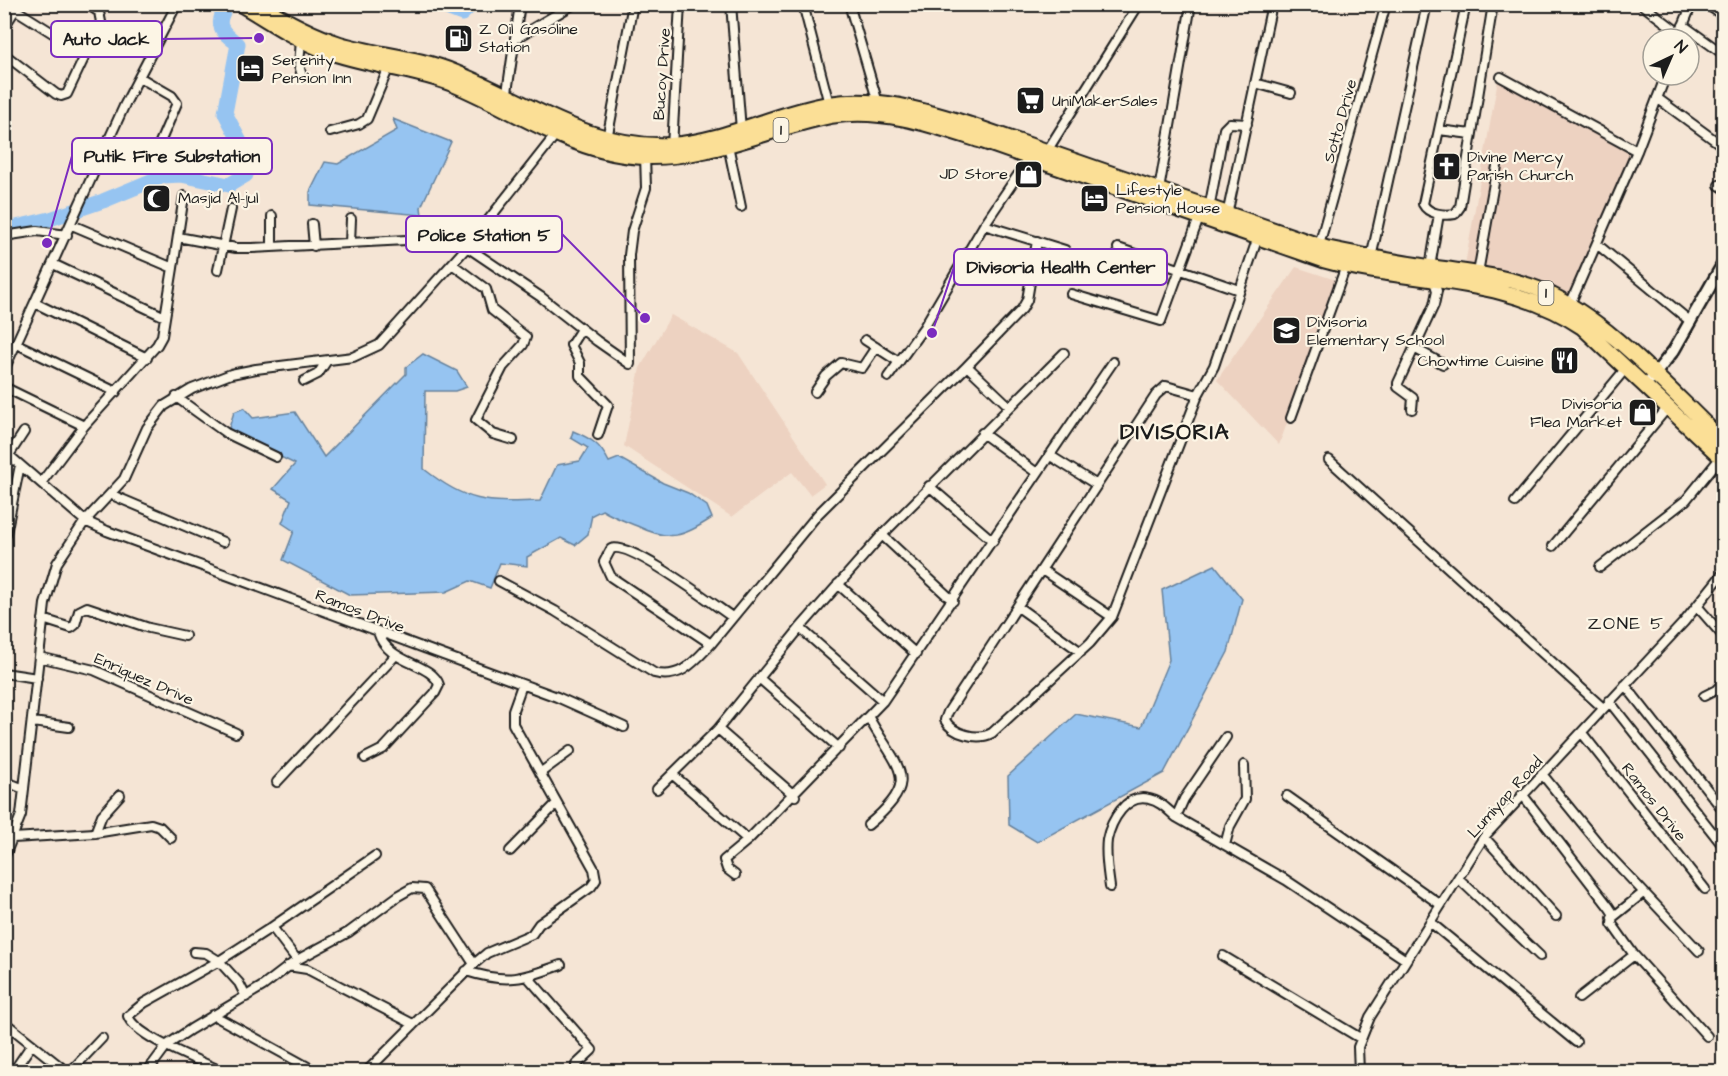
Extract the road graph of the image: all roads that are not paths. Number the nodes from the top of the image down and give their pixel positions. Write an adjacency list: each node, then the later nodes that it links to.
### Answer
1 (87, 4): 30 (street)
2 (177, 4): 33 (street)
3 (520, 4): 26 (street)
4 (574, 4): 26 (street)
5 (633, 4): 48 (street)
6 (680, 4): 51 (street, Bucoy Drive)
7 (731, 4): 45 (street)
8 (802, 4): 41 (street)
9 (849, 4): 40 (street)
10 (1139, 4): 54 (street)
11 (1191, 4): 57 (street)
12 (1272, 4): 35 (street)
13 (1386, 4): 83 (street, Sotto Drive)
14 (1426, 4): 84 (street)
15 (1466, 4): 44 (street)
16 (1493, 4): 47 (street)
17 (1641, 4): 25 (street)
18 (1692, 4): 23 (street)
19 (1706, 4): 22 (street)
20 (249, 6): 27 (highway, 1); 39 (highway, 1)
21 (18, 7): 24 (street); 30 (street)
22 (1724, 16)
23 (1683, 25): 28 (street)
24 (4, 27)
25 (1670, 27)
26 (516, 39): 39 (street)
27 (301, 40): 31 (highway, 1); 32 (street)
28 (1719, 51)
29 (4, 54): 30 (street)
30 (86, 54)
31 (389, 67): 39 (highway, 1); 46 (street)
32 (302, 76)
33 (139, 77): 55 (street); 67 (street)
34 (1501, 77): 53 (street)
35 (1255, 83): 37 (street); 42 (street)
36 (1661, 87): 38 (street)
37 (1291, 93)
38 (1657, 98): 50 (street); 53 (street)
39 (505, 102): 43 (highway, 1)
40 (879, 103): 41 (highway, 1); 54 (highway, 1)
41 (829, 104): 45 (highway, 1)
42 (1247, 124): 61 (street); 63 (street)
43 (561, 129): 48 (highway, 1); 52 (highway, 1); 80 (street)
44 (1439, 129): 47 (street); 62 (street)
45 (741, 130): 51 (highway, 1)
46 (330, 132)
47 (1471, 134): 62 (street)
48 (607, 139): 52 (highway, 1)
49 (728, 145): 51 (highway, 1); 54 (highway, 1); 59 (street)
50 (1724, 147)
51 (672, 150): 52 (highway, 1)
52 (644, 151): 100 (street)
53 (1637, 152): 76 (street)
54 (1037, 153): 57 (highway, 1); 61 (highway, 1); 68 (street)
55 (155, 154)
56 (1497, 166): 93 (street)
57 (1159, 190): 61 (highway, 1)
58 (184, 196): 72 (street)
59 (741, 207)
60 (231, 209): 77 (street)
61 (1204, 213): 63 (highway, 1); 69 (highway, 1); 90 (street)
62 (1439, 214): 92 (street)
63 (1227, 215): 69 (highway, 1)
64 (272, 216): 79 (street)
65 (351, 219): 75 (street)
66 (312, 224): 78 (street)
67 (72, 225): 70 (street); 89 (street)
68 (984, 225): 74 (street); 108 (street)
69 (1259, 232): 83 (highway, 1); 94 (street)
70 (67, 235): 71 (street); 86 (street)
71 (4, 236)
72 (178, 237): 77 (street); 89 (street)
73 (426, 239): 75 (street)
74 (1037, 241): 82 (street); 111 (street)
75 (350, 243): 78 (street)
76 (1598, 245): 97 (street); 99 (street)
77 (223, 246): 79 (street); 91 (street)
78 (314, 246): 79 (street)
79 (272, 247)
80 (467, 247): 87 (street); 100 (street)
81 (1118, 248): 90 (street)
82 (1065, 250)
83 (1317, 251): 84 (highway, 1); 88 (highway, 1)
84 (1371, 258): 92 (highway, 1)
85 (1724, 262): 99 (street)
86 (53, 264): 96 (street); 98 (street)
87 (452, 264): 107 (street); 130 (street)
88 (1346, 266): 92 (highway, 1); 125 (street)
89 (173, 268): 98 (street)
90 (1180, 269): 94 (street); 95 (street)
91 (218, 270)
92 (1432, 273): 93 (highway, 1); 97 (highway, 1); 104 (street)
93 (1478, 273): 97 (highway, 1)
94 (1239, 290): 120 (street)
95 (1071, 294)
96 (35, 303): 102 (street); 106 (street)
97 (1568, 310): 112 (highway, 1); 115 (highway, 1)
98 (165, 316): 106 (street)
99 (1691, 322): 115 (street)
100 (581, 328): 129 (street)
101 (865, 340): 103 (street)
102 (17, 344): 113 (street); 118 (street)
103 (876, 347): 108 (street); 119 (street)
104 (1414, 348): 110 (street); 124 (street)
105 (1064, 353): 122 (street)
106 (147, 358): 118 (street)
107 (326, 362): 116 (street); 121 (street)
108 (899, 362): 114 (street)
109 (1113, 362): 133 (street)
110 (1443, 364)
111 (967, 366): 122 (street); 158 (street)
112 (1627, 366): 115 (highway, 1); 143 (street)
113 (4, 370)
114 (888, 377)
115 (1650, 380): 123 (highway, 1); 131 (highway, 1)
116 (304, 381)
117 (4, 387): 126 (street)
118 (116, 392): 126 (street)
119 (815, 392)
120 (1198, 394): 140 (street); 159 (street)
121 (176, 397): 134 (street); 142 (street)
122 (1010, 406): 128 (street)
123 (1669, 406): 135 (highway, 1); 149 (street)
124 (1412, 409)
125 (1291, 418)
126 (84, 426): 139 (street)
127 (24, 432): 132 (street)
128 (982, 433): 138 (street); 141 (street)
129 (598, 435)
130 (513, 440)
131 (1724, 442)
132 (7, 453): 137 (street)
133 (1049, 455): 138 (street); 140 (street)
134 (276, 457)
135 (1722, 458): 150 (street)
136 (1329, 460): 178 (street)
137 (20, 465): 139 (street); 148 (street)
138 (1037, 473): 146 (street)
139 (41, 483): 144 (street)
140 (1097, 485): 151 (street)
141 (929, 486): 145 (street); 146 (street)
142 (112, 495): 144 (street); 147 (street)
143 (1515, 502)
144 (85, 521): 160 (street); 162 (street, Ramos Drive)
145 (882, 535): 154 (street); 155 (street)
146 (993, 541): 155 (street)
147 (223, 542)
148 (4, 543)
149 (1553, 546)
150 (1600, 567)
151 (1042, 570): 157 (street); 159 (street)
152 (1724, 572): 156 (street, Lumiyap Road)
153 (499, 581): 165 (street)
154 (838, 584): 161 (street); 167 (street)
155 (953, 601): 167 (street)
156 (1697, 606): 164 (street); 175 (street, Lumiyap Road)
157 (1018, 607): 166 (street); 166 (street)
158 (732, 617): 165 (street); 165 (street)
159 (1112, 618): 166 (street)
160 (43, 619): 163 (street); 169 (street)
161 (800, 628): 172 (street); 177 (street)
162 (378, 632): 168 (street); 174 (street, Ramos Drive)
163 (185, 636)
164 (1724, 638)
165 (711, 644)
166 (1081, 651)
167 (916, 654): 177 (street)
168 (395, 656): 189 (street); 195 (street)
169 (39, 657): 171 (street); 184 (street, Enriquez Drive)
170 (4, 673): 171 (street)
171 (37, 678): 180 (street)
172 (759, 678): 183 (street); 187 (street)
173 (1724, 682): 176 (street)
174 (522, 685): 182 (street, Ramos Drive); 191 (street)
175 (1625, 685): 178 (street, Lumiyap Road); 203 (street)
176 (1704, 696)
177 (883, 701): 179 (street)
178 (1606, 704): 185 (street, Lumiyap Road); 212 (street)
179 (869, 718): 187 (street); 205 (street)
180 (33, 722): 181 (street); 196 (street)
181 (69, 727)
182 (624, 727)
183 (718, 729): 192 (street); 199 (street)
184 (236, 733)
185 (1582, 733): 193 (street, Lumiyap Road); 219 (street, Ramos Drive)
186 (1226, 737): 204 (street)
187 (839, 748): 199 (street)
188 (570, 752): 191 (street)
189 (365, 758)
190 (1244, 765): 211 (street)
191 (540, 773): 202 (street)
192 (672, 774): 197 (street); 210 (street)
193 (1542, 774): 200 (street, Lumiyap Road); 220 (street)
194 (4, 781): 196 (street)
195 (277, 782)
196 (24, 789): 207 (street)
197 (657, 789)
198 (120, 795): 206 (street)
199 (795, 795): 210 (street)
200 (1522, 795): 208 (street, Lumiyap Road); 223 (street)
201 (1287, 796): 221 (street)
202 (556, 804): 213 (street); 234 (street)
203 (1724, 811)
204 (1176, 817): 211 (street); 218 (street)
205 (868, 825)
206 (94, 833): 207 (street); 209 (street)
207 (14, 837): 215 (street)
208 (1484, 837): 217 (street, Lumiyap Road); 222 (street)
209 (171, 838)
210 (748, 840): 216 (street)
211 (1225, 845): 232 (street)
212 (1724, 847)
213 (510, 851)
214 (375, 856): 225 (street)
215 (4, 858)
216 (735, 875)
217 (1458, 878): 221 (street, Lumiyap Road); 230 (street)
218 (1110, 887)
219 (1705, 889)
220 (1643, 893): 223 (street); 226 (street)
221 (1440, 905): 224 (street, Lumiyap Road)
222 (1556, 916)
223 (1612, 918): 228 (street)
224 (1430, 922): 232 (street, Lumiyap Road); 247 (street)
225 (272, 927): 231 (street); 233 (street)
226 (1699, 951)
227 (194, 952): 233 (street)
228 (1634, 955): 240 (street); 244 (street)
229 (1223, 956): 246 (street)
230 (1540, 956)
231 (297, 960): 234 (street); 236 (street)
232 (1406, 960): 246 (street, Lumiyap Road)
233 (219, 961): 239 (street); 249 (street)
234 (474, 964): 237 (street)
235 (561, 964): 238 (street)
236 (288, 966): 239 (street); 242 (street)
237 (466, 971): 238 (street); 242 (street)
238 (527, 976): 256 (street)
239 (246, 997): 241 (street)
240 (1579, 998)
241 (213, 1015): 249 (street); 254 (street)
242 (413, 1024): 255 (street)
243 (5, 1025): 248 (street)
244 (1707, 1036)
245 (102, 1038): 251 (street)
246 (1360, 1038): 257 (street, Lumiyap Road)
247 (1576, 1042)
248 (32, 1044): 250 (street); 251 (street)
249 (167, 1045): 252 (street); 253 (street)
250 (13, 1071)
251 (69, 1071)
252 (147, 1071)
253 (223, 1071)
254 (317, 1071)
255 (366, 1071)
256 (582, 1071)
257 (1359, 1071)

